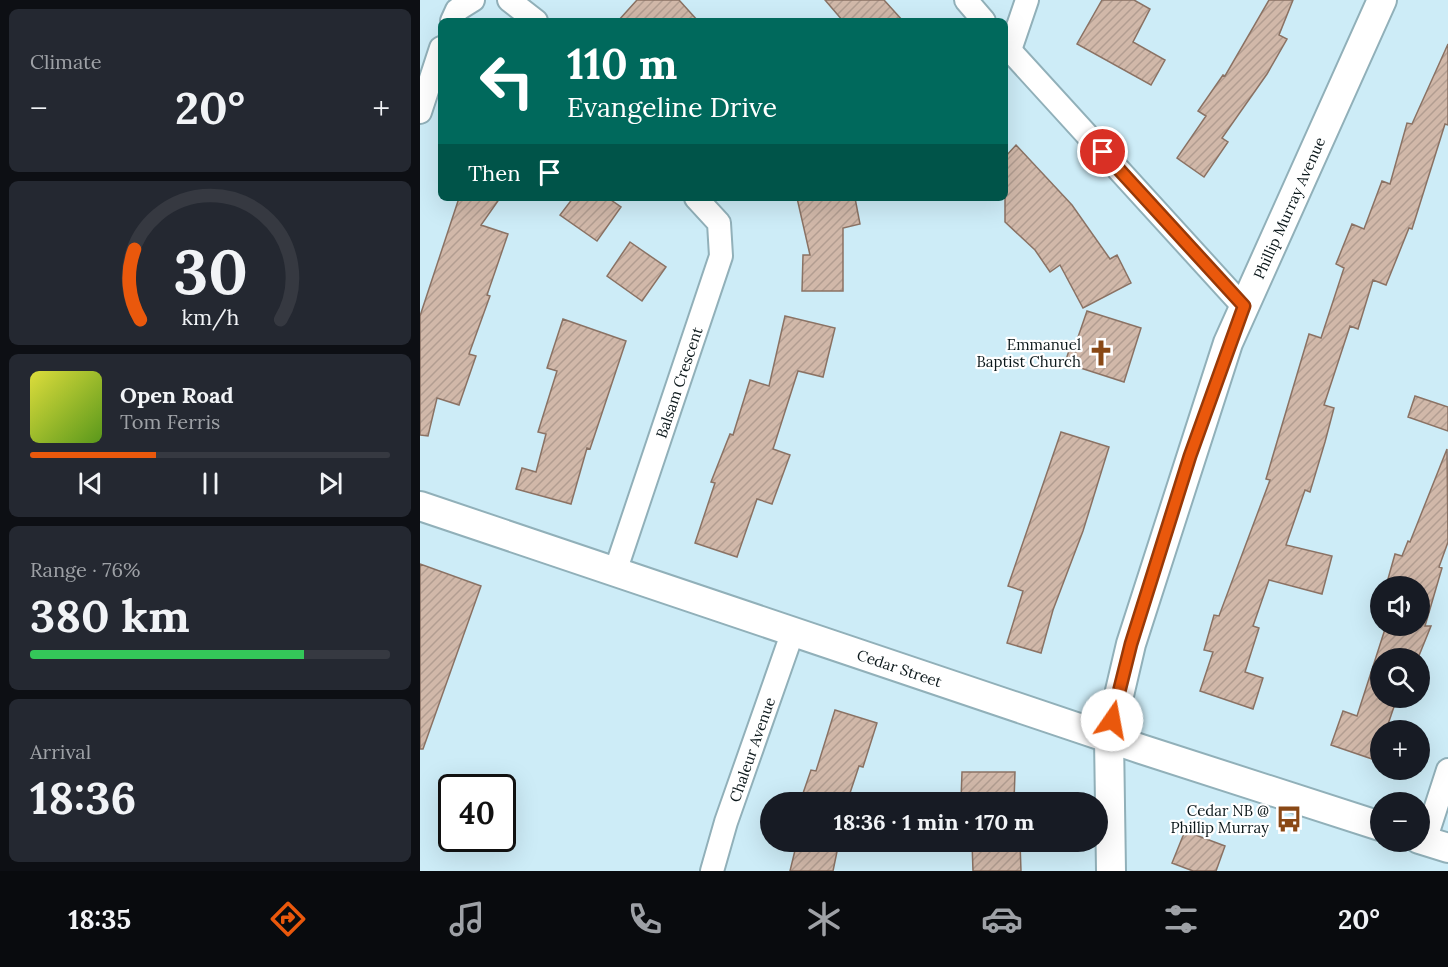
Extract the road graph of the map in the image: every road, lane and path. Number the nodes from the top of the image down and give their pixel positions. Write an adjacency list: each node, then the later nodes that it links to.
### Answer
1 (473, 0): 6 (street)
2 (509, 0): 7 (street)
3 (966, 0): 8 (street)
4 (1027, 0): 9 (street)
5 (1382, 0): 14 (street, Phillip Murray Avenue)
6 (453, 18)
7 (532, 18)
8 (981, 18)
9 (1008, 46)
10 (1008, 49): 14 (street)
11 (438, 57): 12 (street)
12 (420, 112)
13 (699, 201): 16 (street, Balsam Crescent)
14 (1244, 306): 18 (street, Phillip Murray Avenue)
15 (420, 506): 16 (street, Cedar Street)
16 (615, 572): 17 (street, Cedar Street)
17 (794, 631): 18 (street, Cedar Street); 22 (street, Chaleur Avenue)
18 (1110, 738): 20 (street, Cedar Street); 23 (street, Phillip Murray Avenue)
19 (1448, 770): 21 (street)
20 (1370, 823)
21 (1431, 843)
22 (712, 871)
23 (1111, 871)

